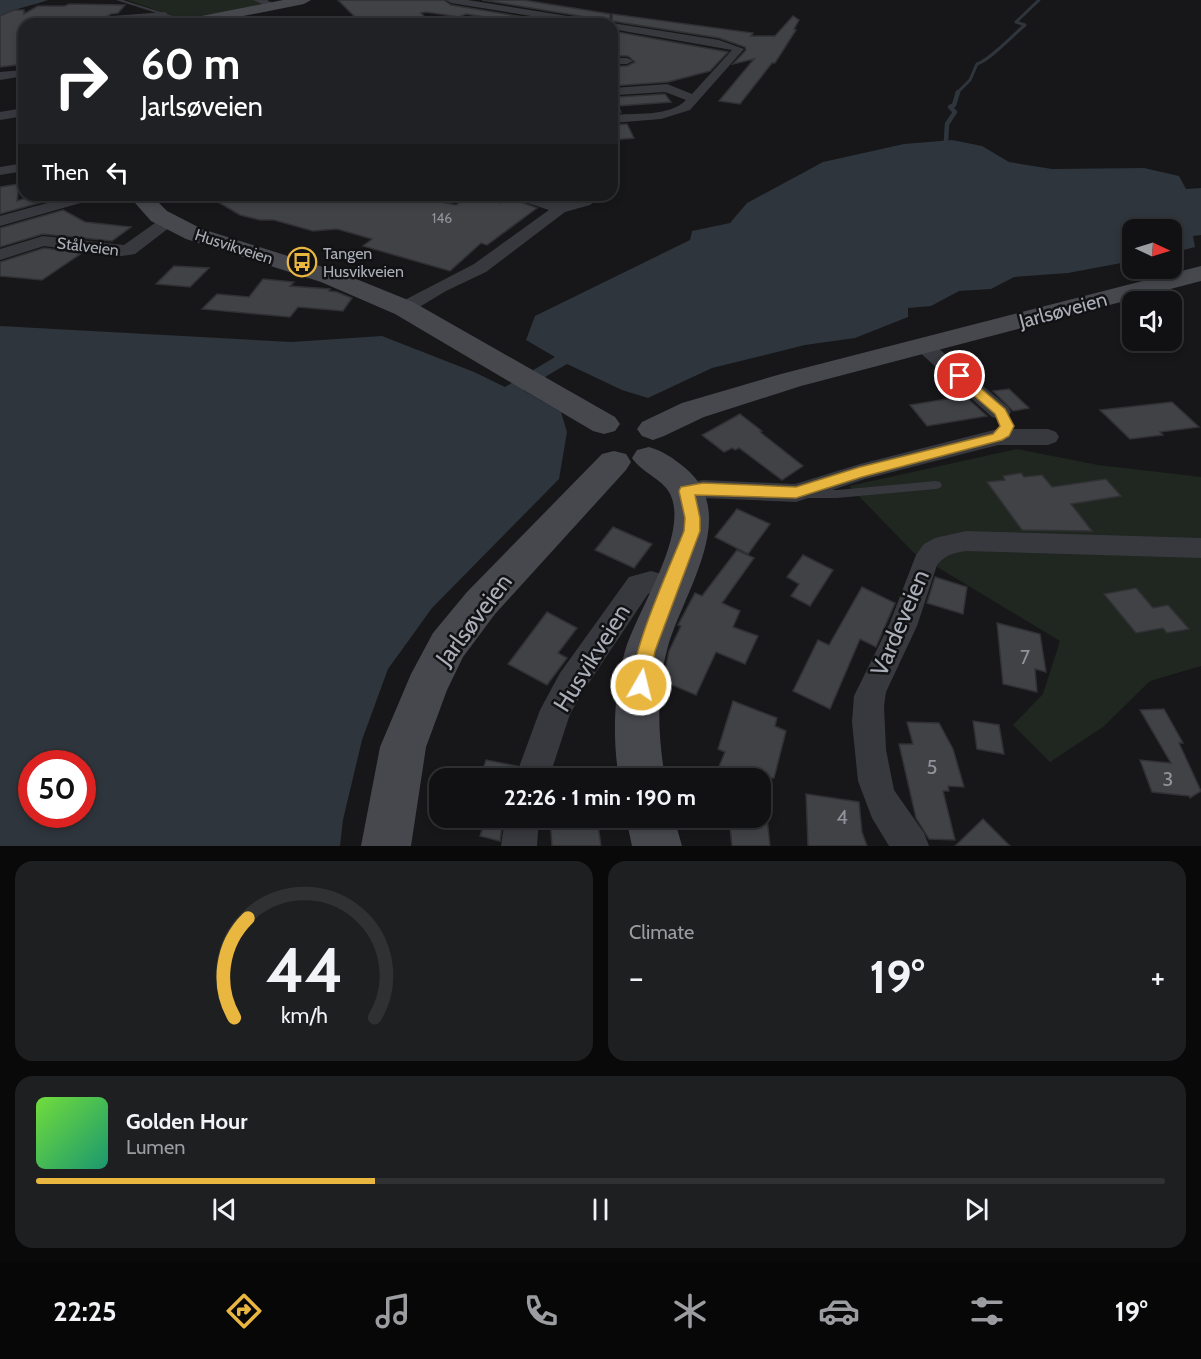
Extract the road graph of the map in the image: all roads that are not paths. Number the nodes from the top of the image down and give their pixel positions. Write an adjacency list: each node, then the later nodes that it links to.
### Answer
1 (118, 0): 5 (lane)
2 (304, 0): 4 (main road)
3 (451, 0): 9 (street)
4 (264, 3): 8 (main road)
5 (164, 15): 6 (street); 7 (lane)
6 (124, 18)
7 (172, 18)
8 (205, 18)
9 (561, 18)
10 (618, 27): 11 (street)
11 (707, 41): 12 (street); 18 (street)
12 (636, 42)
13 (618, 61): 14 (street)
14 (627, 61)
15 (18, 74): 16 (street)
16 (0, 76)
17 (618, 91): 18 (street)
18 (696, 98): 21 (street)
19 (18, 113): 20 (street)
20 (0, 116)
21 (618, 118)
22 (18, 168): 23 (street)
23 (0, 171)
24 (72, 201): 29 (street, Stålveien)
25 (145, 201): 30 (main road, Husvikveien)
26 (537, 201): 28 (street)
27 (588, 201): 28 (street)
28 (561, 208): 33 (street)
29 (0, 221)
30 (168, 221): 31 (street, Stålveien); 33 (main road, Husvikveien)
31 (0, 255)
32 (1201, 273): 34 (main road, Jarlsøveien)
33 (404, 308): 36 (main road, Husvikveien)
34 (925, 347): 35 (street); 38 (main road, Jarlsøveien)
35 (1000, 412): 37 (street); 37 (street)
36 (604, 424): 38 (main road); 38 (main road)
37 (998, 437): 41 (street)
38 (639, 450): 40 (main road); 48 (main road, Jarlsøveien)
39 (936, 485): 41 (lane)
40 (687, 491): 41 (street); 45 (main road, Husvikveien)
41 (796, 492)
42 (1201, 548): 51 (street, Vardeveien)
43 (651, 582): 44 (street, Husvikveien)
44 (536, 768)
45 (640, 768)
46 (521, 828): 49 (street)
47 (652, 828): 50 (main road)
48 (386, 846)
49 (519, 846)
50 (657, 846)
51 (911, 846)

